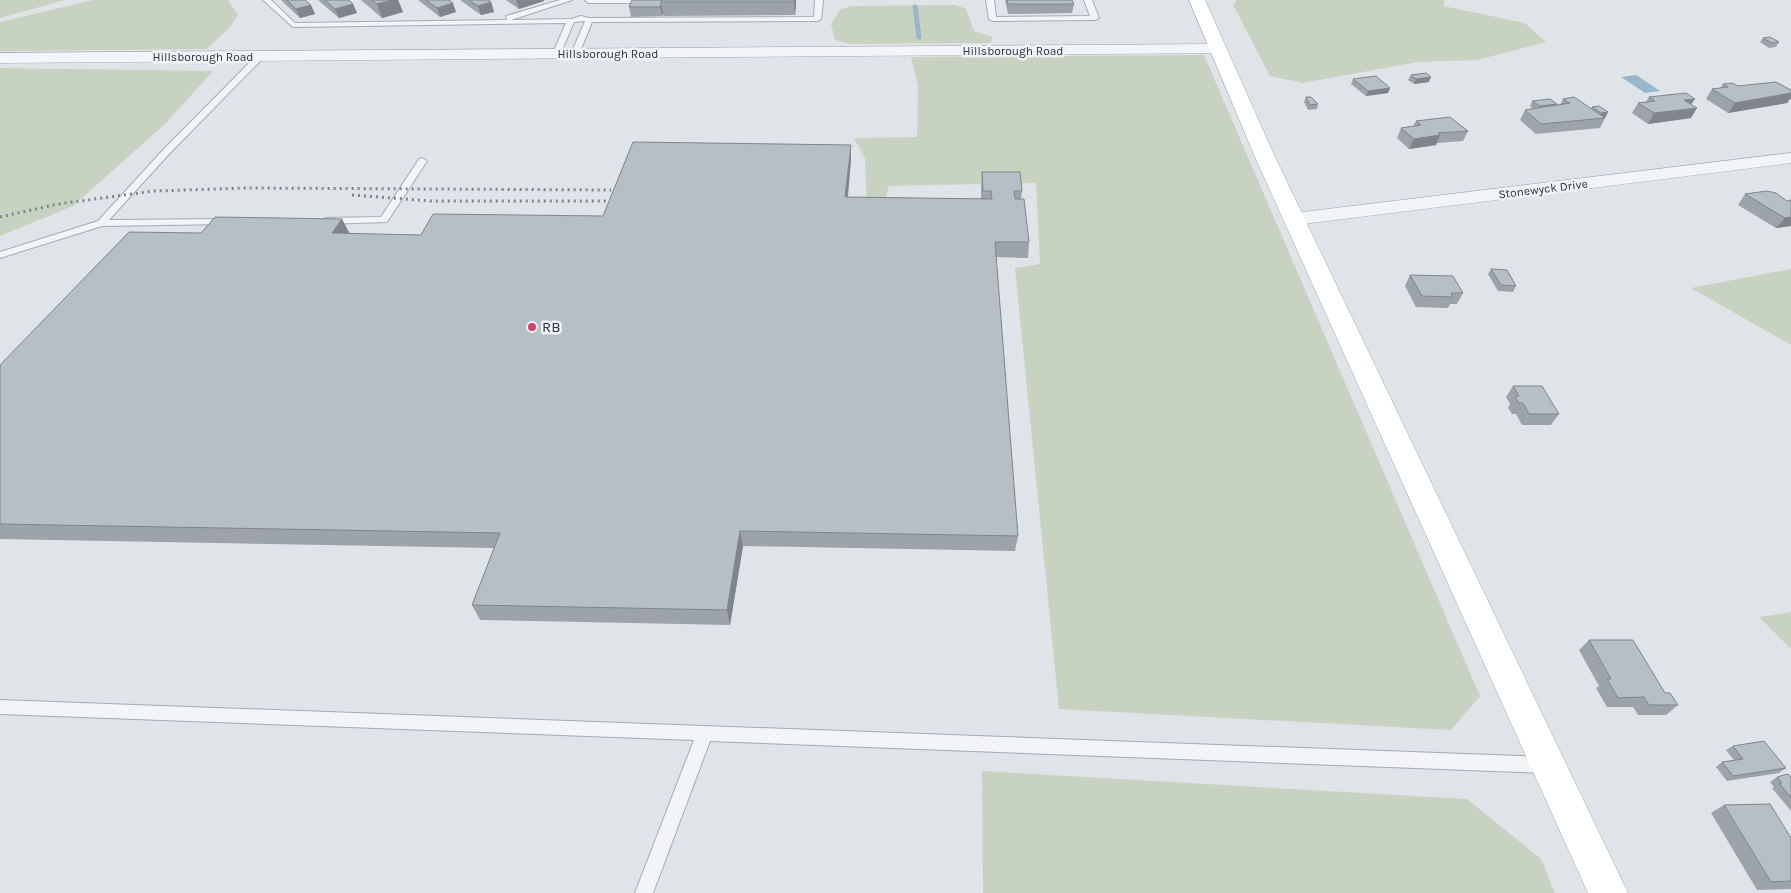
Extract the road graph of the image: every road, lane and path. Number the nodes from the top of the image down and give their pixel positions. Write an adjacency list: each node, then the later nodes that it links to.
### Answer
1 (267, 0): 11 (lane)
2 (568, 0): 11 (lane)
3 (819, 0): 9 (lane)
4 (990, 0): 5 (lane)
5 (1088, 0)
6 (1197, 0): 12 (main road)
7 (588, 1): 8 (lane); 9 (lane)
8 (658, 1)
9 (585, 19): 10 (lane); 13 (lane)
10 (571, 21): 11 (lane); 14 (lane)
11 (495, 22)
12 (1217, 49): 13 (street, Hillsborough Road); 19 (main road)
13 (575, 54): 14 (street, Hillsborough Road)
14 (556, 55): 15 (street, Hillsborough Road)
15 (260, 57): 16 (street, Hillsborough Road); 22 (lane)
16 (0, 58)
17 (1791, 158): 19 (street, Stonewyck Drive)
18 (422, 161): 20 (lane)
19 (1295, 219): 26 (main road)
20 (315, 221)
21 (238, 222): 22 (lane)
22 (101, 223): 23 (lane)
23 (0, 256)
24 (0, 707): 25 (lane)
25 (705, 733): 26 (lane); 27 (lane)
26 (1550, 765): 28 (main road)
27 (644, 893)
28 (1608, 893)

